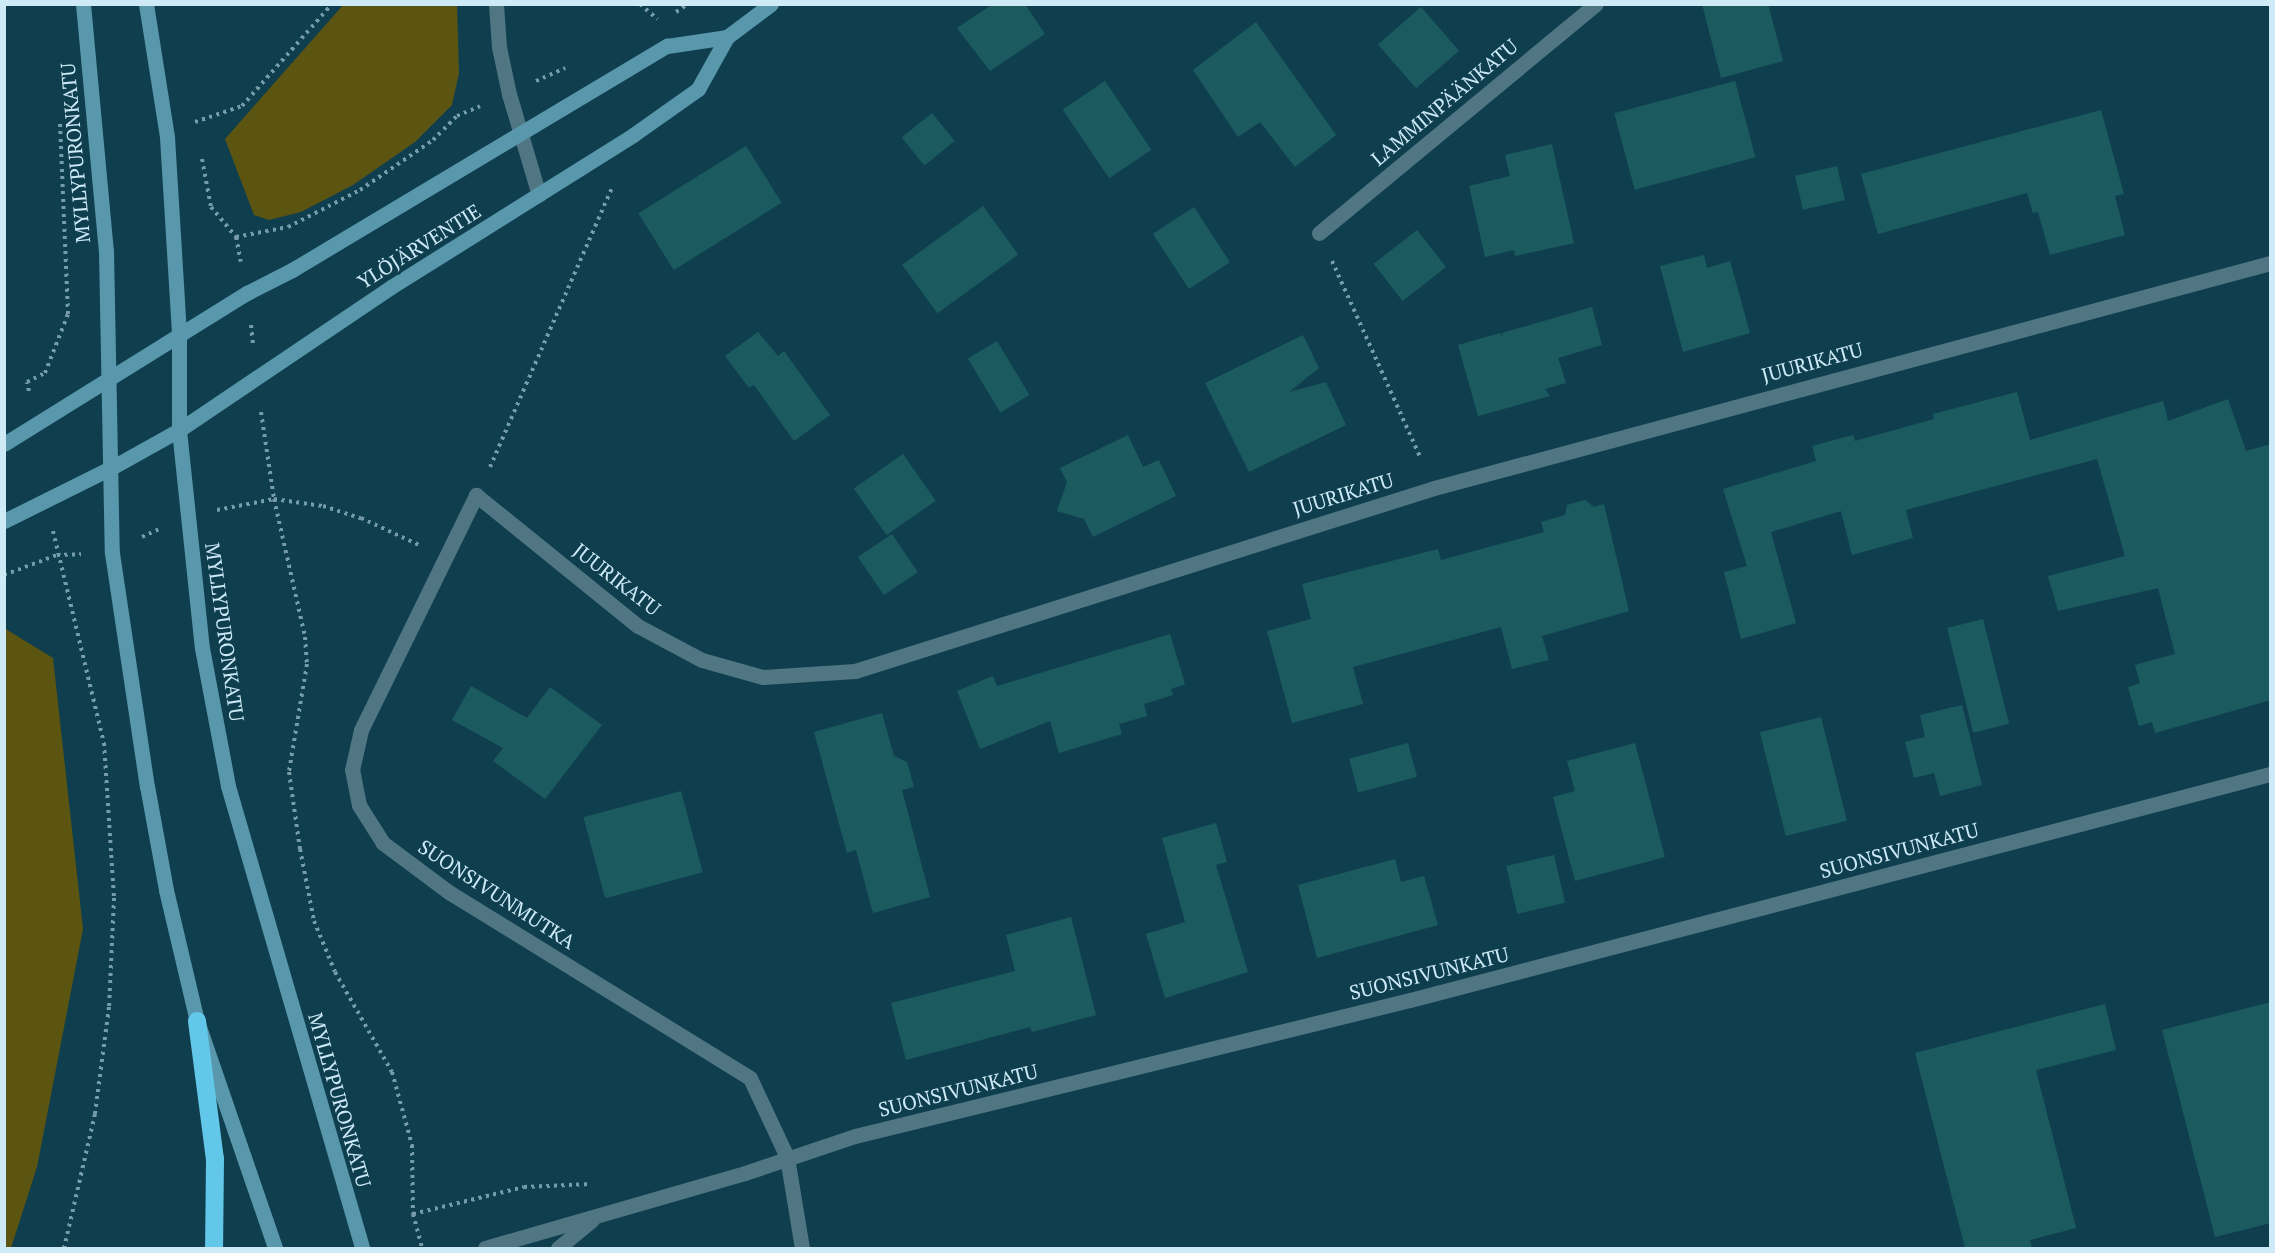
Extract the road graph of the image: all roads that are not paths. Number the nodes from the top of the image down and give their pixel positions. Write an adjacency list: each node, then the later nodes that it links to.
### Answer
1 (83, 4): 12 (main road, MYLLYPURONKATU)
2 (146, 4): 11 (main road, MYLLYPURONKATU)
3 (496, 4): 7 (street)
4 (771, 4): 6 (main road, YLÖJÄRVENTIE)
5 (1596, 4): 9 (street, LAMMINPÄÄNKATU)
6 (727, 37): 7 (main road, YLÖJÄRVENTIE); 8 (main road, YLÖJÄRVENTIE)
7 (520, 134): 8 (street); 11 (main road, YLÖJÄRVENTIE)
8 (539, 195): 13 (main road, YLÖJÄRVENTIE)
9 (1319, 233)
10 (2271, 263): 16 (street, JUURIKATU)
11 (179, 336): 12 (main road, YLÖJÄRVENTIE); 13 (main road, MYLLYPURONKATU)
12 (108, 379): 14 (main road, YLÖJÄRVENTIE); 15 (main road, MYLLYPURONKATU)
13 (179, 430): 15 (main road, YLÖJÄRVENTIE); 24 (main road, MYLLYPURONKATU)
14 (4, 444)
15 (111, 468): 17 (main road, YLÖJÄRVENTIE); 19 (main road, MYLLYPURONKATU)
16 (476, 495): 20 (street, SUONSIVUNMUTKA)
17 (4, 521)
18 (2271, 774): 20 (street, SUONSIVUNKATU)
19 (197, 1022): 22 (highway); 23 (main road, MYLLYPURONKATU)
20 (787, 1157): 21 (street, SUONSIVUNKATU); 27 (street, SUONSIVUNMUTKA)
21 (599, 1215): 25 (street, SUONSIVUNKATU); 26 (street, SUONSIVUNKATU)
22 (214, 1248)
23 (275, 1248)
24 (362, 1248)
25 (485, 1248)
26 (558, 1248)
27 (802, 1248)

